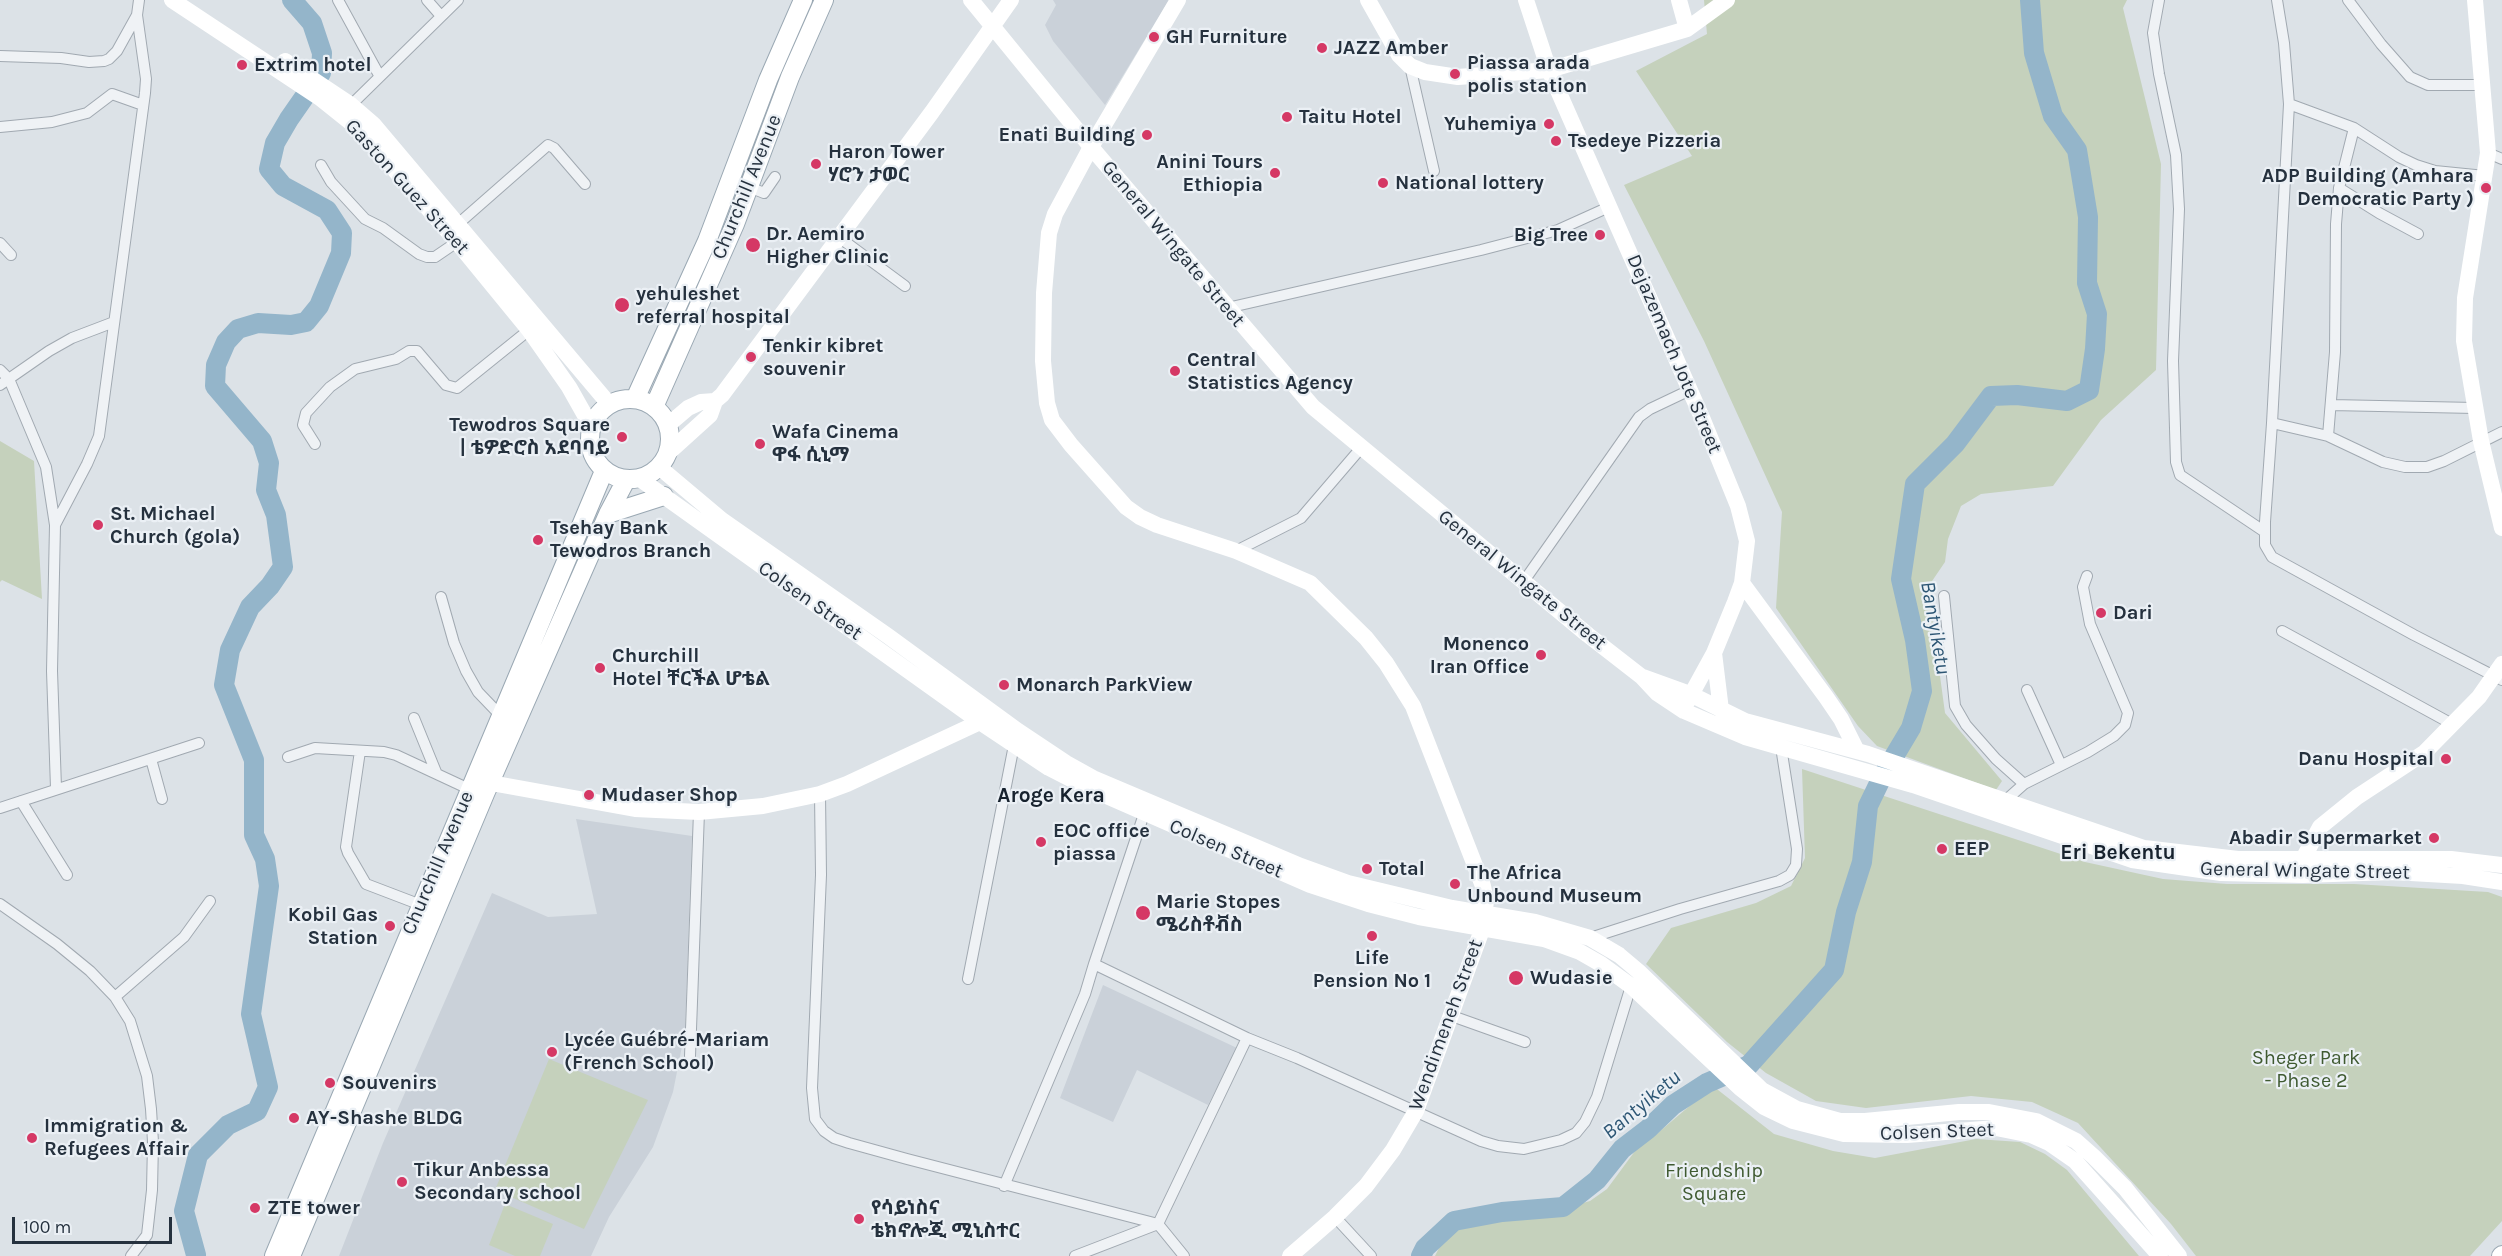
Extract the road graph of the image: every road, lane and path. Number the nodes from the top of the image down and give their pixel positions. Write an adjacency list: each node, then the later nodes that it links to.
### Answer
1 (140, 0): 20 (street)
2 (172, 0): 28 (main road, Gaston Guez Street)
3 (191, 0): 28 (main road, Gaston Guez Street)
4 (338, 0): 27 (street)
5 (427, 0): 21 (street)
6 (458, 0): 21 (street)
7 (803, 0): 59 (main road, Churchill Avenue)
8 (824, 0): 43 (main road, Churchill Avenue)
9 (972, 0): 22 (main road, General Wingate Street)
10 (1011, 0): 22 (main road)
11 (1178, 0): 36 (main road)
12 (1368, 0): 25 (main road)
13 (1526, 0): 26 (main road, Dejazemach Jote Street)
14 (1678, 0): 23 (main road)
15 (1727, 0): 23 (main road)
16 (2159, 0): 80 (street)
17 (2277, 0): 31 (street)
18 (2348, 0): 29 (street)
19 (2475, 0): 29 (main road)
20 (137, 15): 24 (street); 32 (street)
21 (441, 16): 27 (street)
22 (992, 26): 36 (main road, General Wingate Street); 48 (main road)
23 (1687, 29): 26 (main road)
24 (0, 56)
25 (1410, 66): 26 (main road); 39 (street)
26 (1549, 70): 45 (main road, Dejazemach Jote Street)
27 (379, 75): 33 (street)
28 (304, 81): 30 (main road, Gaston Guez Street)
29 (2482, 85): 37 (main road)
30 (323, 93): 33 (main road, Gaston Guez Street); 46 (main road, Gaston Guez Street)
31 (2289, 104): 35 (street); 65 (street)
32 (143, 105): 34 (street); 54 (street)
33 (351, 105): 46 (main road, Gaston Guez Street)
34 (0, 128)
35 (2354, 128): 40 (street); 44 (street)
36 (1091, 147): 53 (main road, General Wingate Street); 81 (main road)
37 (2495, 156): 40 (main road)
38 (321, 165): 49 (street)
39 (1434, 171)
40 (2485, 176): 64 (main road)
41 (775, 177): 43 (street)
42 (585, 184): 46 (street)
43 (749, 187): 63 (main road, Churchill Avenue)
44 (2339, 188): 47 (street); 62 (street)
45 (1609, 207): 53 (street); 58 (main road, Dejazemach Jote Street)
46 (451, 222): 49 (main road, Gaston Guez Street); 61 (main road, Gaston Guez Street)
47 (2418, 234)
48 (840, 238): 52 (street); 60 (main road)
49 (457, 242): 55 (main road, Gaston Guez Street)
50 (0, 243): 51 (street)
51 (11, 255)
52 (905, 286)
53 (1227, 308): 72 (main road, General Wingate Street)
54 (114, 322): 57 (street); 78 (street)
55 (529, 330): 67 (main road, Gaston Guez Street); 71 (street)
56 (0, 370): 57 (street)
57 (4, 382): 78 (street)
58 (1690, 390): 83 (street); 84 (main road, Dejazemach Jote Street)
59 (635, 399): 61 (main road); 63 (main road)
60 (716, 401): 66 (main road); 73 (main road)
61 (609, 404): 67 (main road)
62 (2331, 405): 64 (street); 69 (street)
63 (654, 407): 66 (main road)
64 (2475, 408): 70 (main road)
65 (2272, 423): 69 (street); 80 (street)
66 (668, 425): 73 (main road)
67 (591, 426): 74 (main road)
68 (2502, 432): 70 (street)
69 (2328, 436): 70 (street)
70 (2481, 441): 79 (main road)
71 (315, 444)
72 (1361, 448): 81 (street); 83 (main road, General Wingate Street)
73 (664, 460): 75 (main road); 96 (main road)
74 (604, 471): 75 (main road); 95 (main road, Churchill Avenue)
75 (633, 479): 76 (main road, Colsen Street); 77 (main road, Churchill Avenue)
76 (664, 496): 77 (main road); 96 (main road, Colsen Street)
77 (608, 514): 109 (main road, Churchill Avenue)
78 (55, 525): 112 (street)
79 (2502, 528)
80 (2265, 532): 89 (street)
81 (1236, 551): 127 (main road)
82 (2087, 576): 106 (street)
83 (1524, 581): 90 (main road, General Wingate Street)
84 (1742, 583): 88 (main road, Dejazemach Jote Street); 103 (main road)
85 (1944, 596): 111 (street)
86 (441, 597): 95 (street)
87 (2282, 631): 98 (street)
88 (1714, 653): 92 (main road, Dejazemach Jote Street); 93 (main road)
89 (2499, 673): 98 (main road)
90 (1642, 677): 92 (main road, General Wingate Street); 94 (main road, General Wingate Street)
91 (2027, 690): 106 (street)
92 (1690, 694): 93 (main road, General Wingate Street); 94 (main road, Dejazemach Jote Street)
93 (1720, 710): 103 (main road, General Wingate Street)
94 (1684, 711): 101 (main road, General Wingate Street)
95 (501, 716): 113 (main road, Churchill Avenue)
96 (986, 717): 100 (main road, Colsen Street); 110 (main road); 114 (main road)
97 (414, 718): 107 (street)
98 (2452, 724): 121 (main road)
99 (199, 744): 105 (street)
100 (1014, 745): 110 (main road, Colsen Street); 130 (street)
101 (1781, 747): 108 (main road, General Wingate Street); 128 (street)
102 (360, 751): 104 (street); 107 (street); 126 (street)
103 (1862, 752): 108 (main road, General Wingate Street)
104 (288, 757)
105 (151, 759): 112 (street); 115 (street)
106 (2061, 765): 111 (street)
107 (436, 772): 113 (street)
108 (1915, 779): 116 (main road, General Wingate Street); 121 (main road, General Wingate Street)
109 (490, 783): 119 (main road); 145 (main road, Churchill Avenue)
110 (1091, 783): 120 (main road, Colsen Street); 127 (main road)
111 (2024, 784): 116 (street)
112 (56, 788): 117 (street)
113 (469, 789): 126 (main road, Churchill Avenue)
114 (820, 794): 119 (main road); 140 (street)
115 (162, 799)
116 (2006, 800): 121 (main road, General Wingate Street)
117 (21, 801): 118 (street); 123 (street)
118 (0, 808)
119 (699, 812): 137 (street)
120 (1144, 814): 127 (main road, Colsen Street); 129 (street)
121 (2303, 867): 122 (main road, General Wingate Street)
122 (2498, 872)
123 (68, 875)
124 (210, 901): 132 (street)
125 (0, 903): 132 (street)
126 (421, 905): 144 (main road, Churchill Avenue)
127 (1484, 921): 128 (main road); 131 (main road, Colsen Street); 133 (main road, Wendimeneh Street)
128 (1590, 938): 135 (main road)
129 (1094, 964): 134 (street); 140 (street)
130 (968, 980)
131 (1631, 986): 135 (main road, Colsen Street); 138 (street)
132 (115, 997): 143 (street)
133 (1452, 1016): 136 (street); 138 (main road, Wendimeneh Street)
134 (1247, 1038): 138 (street); 142 (street)
135 (1696, 1038): 139 (main road, Colsen Steet)
136 (1525, 1042)
137 (690, 1056)
138 (1416, 1111): 141 (main road, Wendimeneh Street)
139 (2053, 1137): 150 (main road, Colsen Steet); 151 (main road)
140 (1004, 1186): 142 (street)
141 (1335, 1217): 148 (main road, Wendimeneh Street); 149 (street)
142 (1158, 1224): 146 (street); 147 (street)
143 (131, 1256)
144 (274, 1256)
145 (291, 1256)
146 (1075, 1256)
147 (1184, 1256)
148 (1290, 1256)
149 (1371, 1256)
150 (2160, 1256)
151 (2179, 1256)

